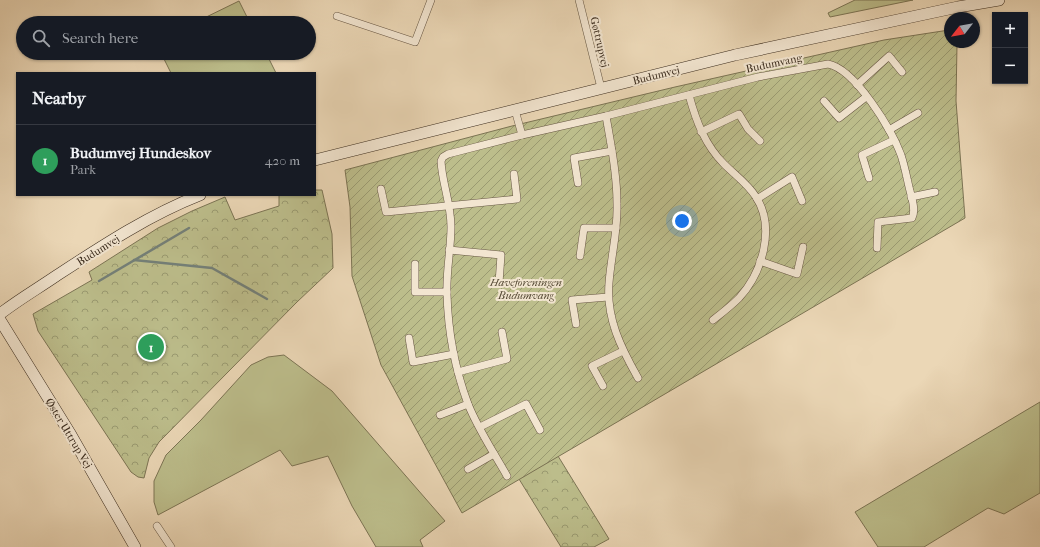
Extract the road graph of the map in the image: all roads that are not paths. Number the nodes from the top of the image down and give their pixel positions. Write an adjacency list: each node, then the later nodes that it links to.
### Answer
1 (431, 0): 5 (street)
2 (579, 0): 8 (street, Gøttrupvej)
3 (999, 0): 4 (street, Budumvej)
4 (958, 3): 8 (street, Budumvej)
5 (337, 16)
6 (902, 72): 7 (street)
7 (857, 85): 9 (street, Budumvang); 10 (street, Budumvang)
8 (601, 88): 12 (street, Budumvej)
9 (689, 95): 14 (street, Budumvang); 16 (street)
10 (866, 97): 11 (street); 15 (street, Budumvang)
11 (824, 101)
12 (515, 110): 17 (street); 21 (street, Budumvej)
13 (918, 113): 15 (street)
14 (606, 116): 17 (street, Budumvang); 20 (street)
15 (889, 130): 18 (street, Budumvang)
16 (701, 132): 19 (street); 29 (street)
17 (522, 135): 31 (street, Budumvang)
18 (894, 140): 23 (street); 28 (street, Budumvang)
19 (760, 141)
20 (612, 151): 24 (street); 32 (street)
21 (316, 160)
22 (514, 174): 31 (street)
23 (869, 178)
24 (578, 183)
25 (381, 189): 31 (street)
26 (935, 192): 28 (street)
27 (198, 196): 42 (street, Budumvej)
28 (911, 197): 34 (street, Budumvang)
29 (757, 199): 30 (street); 37 (street)
30 (802, 202)
31 (450, 206): 35 (street, Budumvang)
32 (616, 228): 36 (street); 41 (street)
33 (803, 247): 37 (street)
34 (877, 248)
35 (449, 250): 39 (street); 40 (street, Budumvang)
36 (580, 256)
37 (760, 261): 44 (street)
38 (415, 264): 40 (street)
39 (499, 283)
40 (447, 292): 49 (street, Budumvang)
41 (608, 297): 45 (street); 48 (street)
42 (0, 314)
43 (0, 320): 61 (street, Øster Uttrup Vej)
44 (713, 320)
45 (576, 324)
46 (502, 332): 50 (street)
47 (409, 338): 49 (street)
48 (623, 351): 51 (street); 52 (street)
49 (454, 354): 50 (street, Budumvang)
50 (458, 372): 53 (street, Budumvang)
51 (638, 378)
52 (603, 386)
53 (468, 404): 54 (street); 55 (street, Budumvang)
54 (440, 415)
55 (480, 427): 56 (street); 57 (street, Budumvang)
56 (540, 430)
57 (494, 454): 58 (street); 59 (street, Budumvang)
58 (468, 469)
59 (508, 476)
60 (157, 526): 62 (street)
61 (136, 547)
62 (170, 547)

